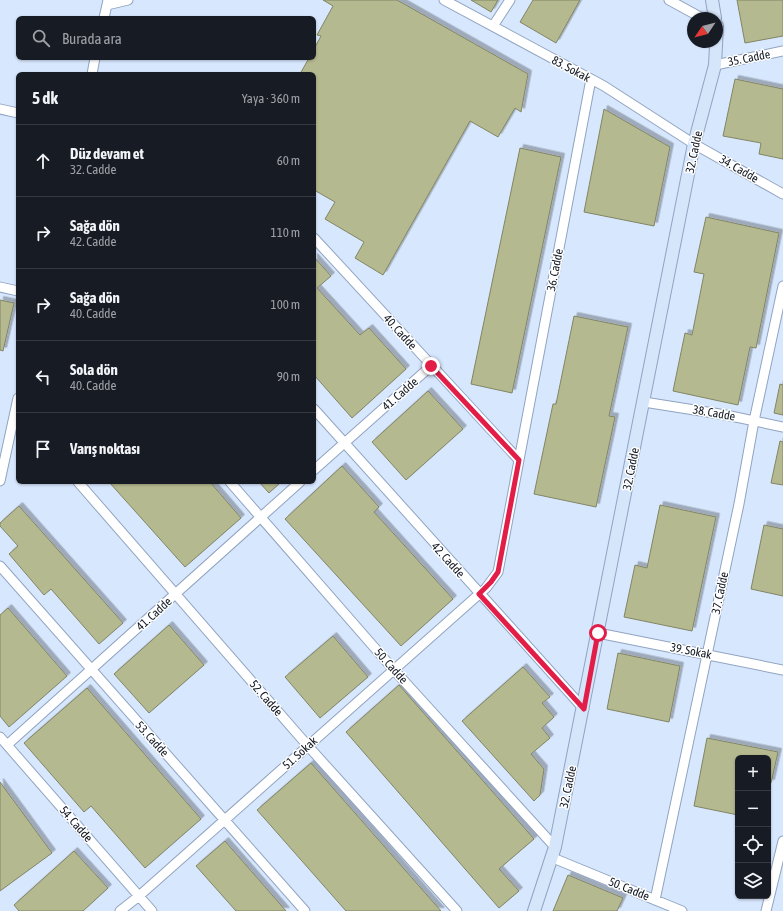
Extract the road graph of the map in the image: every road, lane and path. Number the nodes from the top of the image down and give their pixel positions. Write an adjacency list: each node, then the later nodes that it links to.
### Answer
1 (128, 0): 6 (street)
2 (444, 0): 10 (street, 83. Sokak)
3 (510, 0): 10 (street)
4 (669, 0): 7 (street)
5 (712, 0): 8 (street)
6 (108, 3): 9 (street)
7 (691, 12)
8 (714, 12)
9 (105, 16)
10 (493, 26): 16 (street, 83. Sokak)
11 (716, 48): 14 (street, 32. Cadde)
12 (783, 51): 14 (street, 35. Cadde)
13 (95, 60): 15 (street)
14 (715, 65): 19 (street, 32. Cadde)
15 (92, 72)
16 (591, 79): 19 (street, 83. Sokak); 32 (street, 36. Cadde)
17 (0, 109): 18 (street)
18 (16, 113)
19 (694, 144): 20 (street, 34. Cadde); 26 (street, 32. Cadde)
20 (783, 194)
21 (316, 240): 25 (street, 40. Cadde)
22 (783, 286): 29 (street, 37. Cadde)
23 (0, 287): 24 (street)
24 (16, 291)
25 (431, 366): 31 (street, 41. Cadde); 32 (street, 40. Cadde)
26 (644, 402): 29 (street, 38. Cadde); 43 (street, 32. Cadde)
27 (316, 411): 31 (street, 42. Cadde)
28 (16, 420): 33 (street)
29 (754, 421): 30 (street, 38. Cadde); 44 (street, 37. Cadde)
30 (783, 427)
31 (344, 443): 34 (street, 41. Cadde); 42 (street, 42. Cadde)
32 (519, 460): 42 (street)
33 (2, 467): 35 (street)
34 (316, 468)
35 (0, 481)
36 (80, 484): 41 (street, 52. Cadde)
37 (232, 484): 39 (street, 50. Cadde)
38 (298, 484): 39 (street, 41. Cadde)
39 (261, 517): 41 (street, 41. Cadde); 46 (street, 50. Cadde)
40 (0, 566): 45 (street, 53. Cadde)
41 (176, 594): 45 (street, 41. Cadde); 51 (street, 52. Cadde)
42 (479, 594): 46 (street, 51. Sokak); 48 (street, 42. Cadde)
43 (598, 633): 44 (street, 39. Sokak); 48 (street, 32. Cadde)
44 (708, 654): 47 (street, 39. Sokak); 56 (street, 37. Cadde)
45 (91, 670): 50 (street, 41. Cadde); 52 (street, 53. Cadde)
46 (394, 670): 51 (street, 51. Sokak); 54 (street, 50. Cadde)
47 (783, 670)
48 (584, 709): 54 (street, 32. Cadde)
49 (0, 737): 50 (street, 54. Cadde)
50 (7, 745): 55 (street, 54. Cadde)
51 (308, 746): 52 (street, 51. Sokak); 60 (street, 52. Cadde)
52 (226, 820): 55 (street, 51. Sokak); 59 (street, 53. Cadde)
53 (783, 841): 63 (street)
54 (554, 853): 56 (street, 50. Cadde); 61 (street, 32. Cadde)
55 (139, 896): 57 (street, 51. Sokak); 58 (street, 54. Cadde)
56 (655, 900): 62 (street, 50. Cadde)
57 (120, 911)
58 (152, 911)
59 (305, 911)
60 (457, 911)
61 (534, 911)
62 (682, 911)
63 (766, 911)

